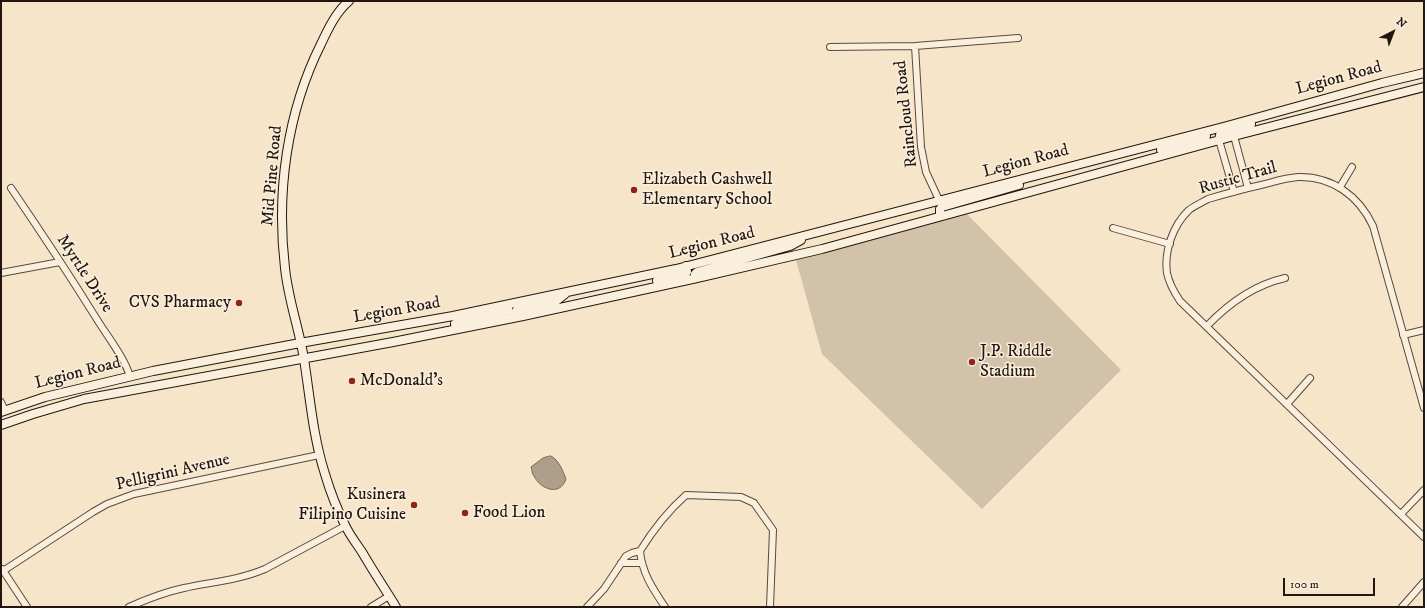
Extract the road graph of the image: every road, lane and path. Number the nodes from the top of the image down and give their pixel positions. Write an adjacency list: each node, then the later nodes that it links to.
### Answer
1 (346, 3): 36 (main road, Mid Pine Road)
2 (1018, 38): 3 (street, Raincloud Road)
3 (915, 46): 4 (street, Raincloud Road); 18 (street, Raincloud Road)
4 (830, 47)
5 (1424, 73): 7 (main road, Legion Road)
6 (1424, 87): 9 (main road, Legion Road)
7 (1286, 109): 8 (main road, Legion Road); 10 (main road)
8 (1211, 130): 12 (main road); 13 (main road, Legion Road)
9 (1234, 136): 10 (main road, Legion Road); 16 (street)
10 (1219, 140): 12 (main road, Legion Road); 17 (street)
11 (1352, 167): 14 (street)
12 (1099, 172): 19 (main road, Legion Road)
13 (1038, 174): 18 (main road, Legion Road); 19 (main road)
14 (1340, 187): 16 (street, Rustic Trail); 34 (street, Rustic Trail)
15 (11, 188): 23 (street, Myrtle Drive)
16 (1248, 188): 17 (street, Rustic Trail)
17 (1234, 192): 22 (street, Rustic Trail)
18 (939, 200): 21 (main road, Legion Road)
19 (940, 216): 26 (main road, Legion Road)
20 (1113, 228): 22 (street)
21 (812, 234): 24 (main road, Legion Road); 26 (main road)
22 (1170, 244): 32 (street, Rustic Trail)
23 (60, 262): 25 (street); 38 (street, Myrtle Drive)
24 (686, 266): 28 (main road, Legion Road); 29 (main road)
25 (1, 273)
26 (697, 278): 29 (main road, Legion Road)
27 (1285, 278): 32 (street)
28 (568, 292): 30 (main road, Legion Road); 31 (main road)
29 (588, 302): 31 (main road, Legion Road)
30 (508, 305): 35 (main road); 36 (main road, Legion Road)
31 (512, 318): 35 (main road, Legion Road)
32 (1207, 326): 41 (street, Rustic Trail)
33 (1424, 330): 34 (street)
34 (1404, 335): 42 (street, Rustic Trail)
35 (422, 336): 37 (main road, Legion Road)
36 (300, 343): 37 (main road, Mid Pine Road); 38 (main road, Legion Road)
37 (304, 358): 44 (main road, Legion Road); 45 (main road, Mid Pine Road)
38 (130, 377): 43 (main road, Legion Road)
39 (1310, 378): 41 (street)
40 (1, 402): 43 (street)
41 (1287, 404): 47 (street, Rustic Trail)
42 (1424, 408)
43 (3, 411)
44 (1, 425)
45 (319, 455): 48 (main road, Mid Pine Road); 55 (street, Pelligrini Avenue)
46 (1424, 490): 47 (street)
47 (1401, 514): 49 (street, Rustic Trail)
48 (345, 526): 57 (main road, Mid Pine Road); 59 (street)
49 (1424, 537)
50 (640, 551): 51 (street); 53 (street); 64 (street)
51 (632, 553): 52 (street); 54 (street)
52 (621, 563): 54 (street); 62 (street)
53 (641, 563): 54 (street); 63 (street)
54 (631, 564)
55 (2, 569): 58 (street)
56 (1424, 582): 65 (street)
57 (389, 596): 60 (street); 61 (main road, Mid Pine Road)
58 (28, 607)
59 (129, 607)
60 (371, 607)
61 (396, 607)
62 (587, 607)
63 (666, 607)
64 (770, 607)
65 (1402, 607)

